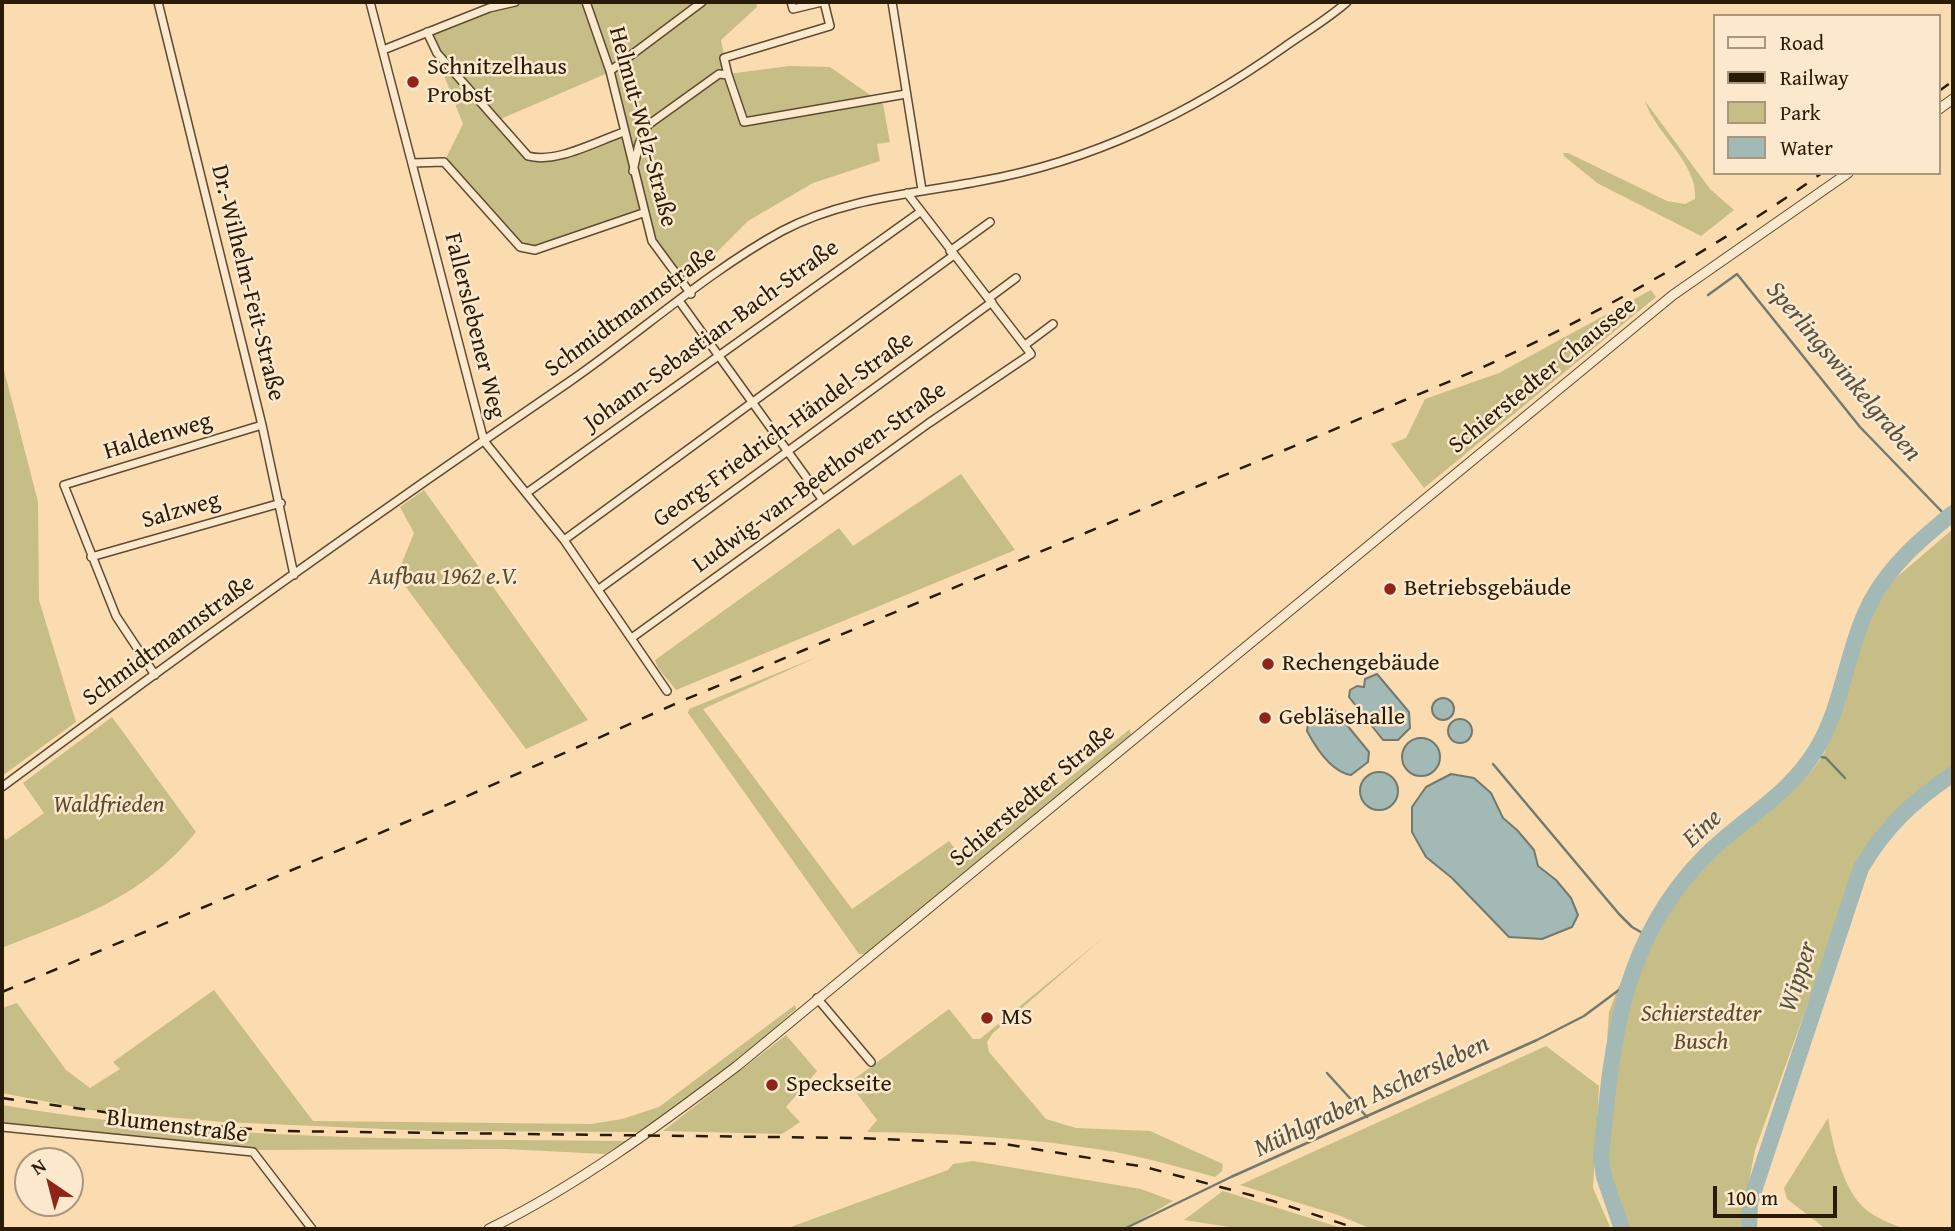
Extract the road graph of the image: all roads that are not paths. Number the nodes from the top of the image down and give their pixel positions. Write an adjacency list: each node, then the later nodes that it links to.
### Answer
1 (158, 2): 33 (street, Dr.-Wilhelm-Feit-Straße)
2 (370, 2): 11 (street, Fallerslebener Weg)
3 (514, 2): 10 (street)
4 (586, 2): 12 (street, Helmut-Welz-Straße)
5 (702, 2): 12 (street)
6 (791, 2): 7 (street)
7 (823, 2): 13 (street)
8 (892, 2): 14 (street)
9 (1347, 2): 19 (street, Schmidtmannstraße)
10 (427, 32): 11 (street); 15 (street)
11 (383, 50): 16 (street, Fallerslebener Weg)
12 (610, 71): 15 (street, Helmut-Welz-Straße)
13 (728, 75): 14 (street); 17 (street)
14 (906, 94): 19 (street)
15 (624, 132): 17 (street, Helmut-Welz-Straße)
16 (412, 163): 22 (street); 34 (street, Fallerslebener Weg)
17 (633, 171): 22 (street, Helmut-Welz-Straße)
18 (1845, 175): 43 (street, Schierstedter Chaussee)
19 (922, 190): 20 (street, Schmidtmannstraße)
20 (907, 193): 21 (street); 26 (street, Schmidtmannstraße)
21 (920, 212): 24 (street); 31 (street, Johann-Sebastian-Bach-Straße)
22 (643, 213): 26 (street, Helmut-Welz-Straße)
23 (990, 222): 24 (street)
24 (952, 253): 27 (street); 32 (street)
25 (1016, 278): 27 (street, Georg-Friedrich-Händel-Straße)
26 (691, 294): 28 (street, Schmidtmannstraße)
27 (990, 300): 30 (street); 35 (street, Georg-Friedrich-Händel-Straße)
28 (680, 302): 31 (street); 34 (street, Schmidtmannstraße)
29 (1053, 324): 30 (street)
30 (1025, 345): 37 (street, Ludwig-van-Beethoven-Straße)
31 (718, 355): 32 (street); 36 (street, Johann-Sebastian-Bach-Straße)
32 (754, 403): 35 (street); 39 (street)
33 (262, 425): 38 (street, Dr.-Wilhelm-Feit-Straße); 40 (street, Haldenweg)
34 (484, 441): 36 (street, Fallerslebener Weg); 41 (street, Schmidtmannstraße)
35 (787, 450): 37 (street); 42 (street, Georg-Friedrich-Händel-Straße)
36 (528, 492): 39 (street, Fallerslebener Weg)
37 (822, 499): 44 (street, Ludwig-van-Beethoven-Straße)
38 (281, 503): 40 (street, Salzweg); 41 (street, Dr.-Wilhelm-Feit-Straße)
39 (564, 540): 42 (street, Fallerslebener Weg)
40 (91, 556): 45 (street)
41 (294, 575): 45 (street, Schmidtmannstraße)
42 (599, 589): 44 (street, Fallerslebener Weg)
43 (1274, 622): 48 (street, Schierstedter Straße)
44 (633, 636): 46 (street, Fallerslebener Weg)
45 (155, 675): 47 (street, Schmidtmannstraße)
46 (667, 691)
47 (2, 788)
48 (817, 998): 49 (street); 52 (street, Schierstedter Straße)
49 (871, 1062)
50 (2, 1127): 51 (street, Blumenstraße)
51 (312, 1229)
52 (489, 1229)

